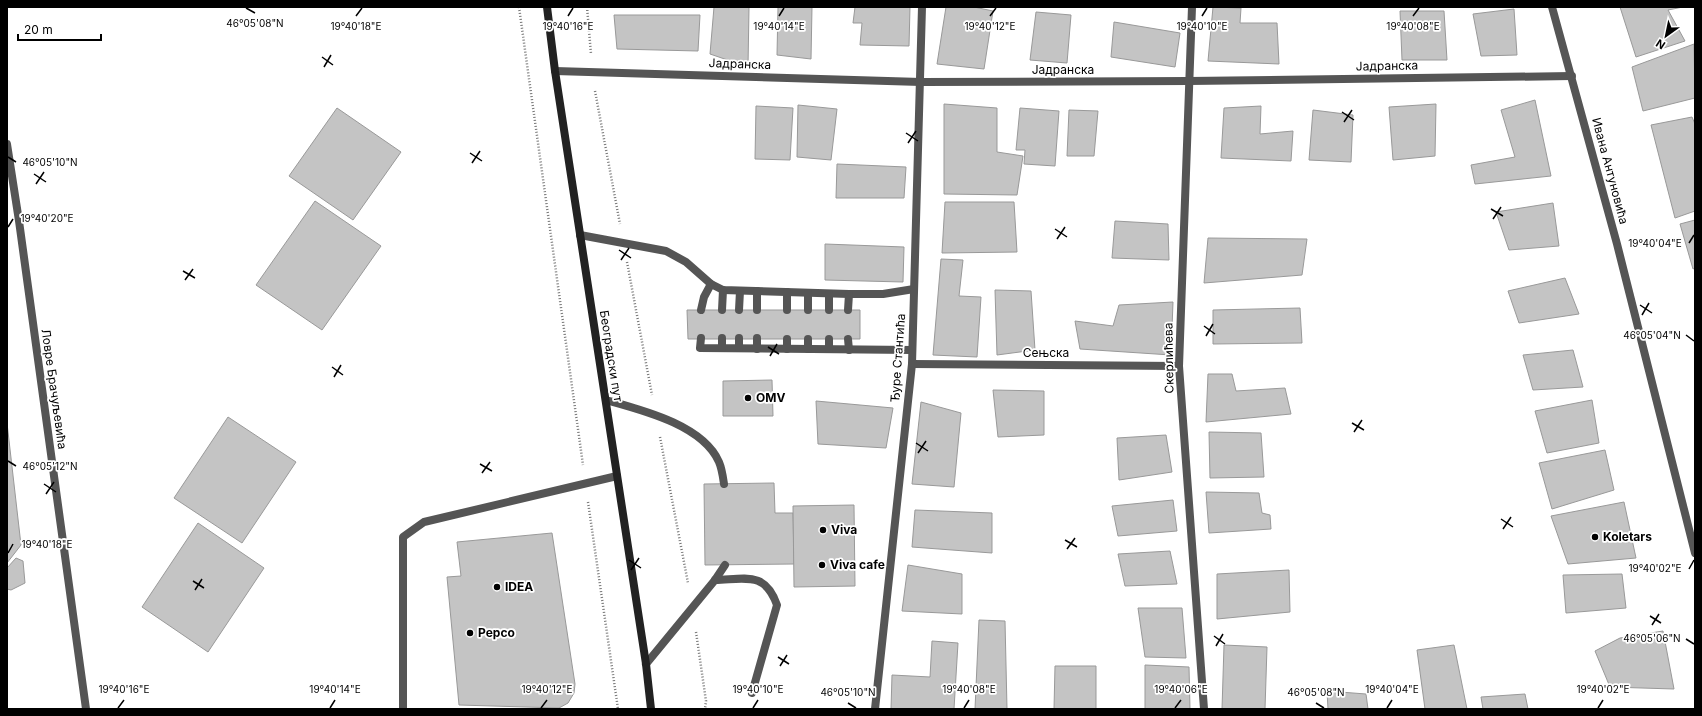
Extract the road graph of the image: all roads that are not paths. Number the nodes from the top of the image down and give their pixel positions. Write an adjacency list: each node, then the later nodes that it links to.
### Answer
1 (547, 7): 5 (main road, Београдски пут)
2 (922, 7): 8 (street, Ђуре Стантића)
3 (1192, 7): 7 (street, Скерлићева)
4 (1552, 7): 6 (street, Ивана Антуновића)
5 (555, 71): 8 (street, Јадранска); 10 (main road, Београдски пут)
6 (1572, 76): 7 (street, Јадранска); 49 (street, Ивана Антуновића)
7 (1189, 81): 8 (street, Јадранска); 45 (street, Скерлићева)
8 (921, 82): 12 (street, Ђуре Стантића)
9 (7, 144): 54 (street, Ловре Брачуљевића)
10 (580, 235): 11 (street); 46 (main road, Београдски пут)
11 (711, 284): 13 (street); 20 (street)
12 (914, 289): 19 (street); 43 (street, Ђуре Стантића)
13 (723, 290): 14 (street); 21 (street)
14 (740, 291): 15 (street); 22 (street)
15 (757, 291): 16 (street); 23 (street)
16 (787, 292): 17 (street); 24 (street)
17 (808, 293): 18 (street); 25 (street)
18 (829, 294): 19 (street); 26 (street)
19 (849, 294): 27 (street)
20 (701, 310)
21 (722, 310)
22 (739, 310)
23 (757, 310)
24 (787, 310)
25 (808, 310)
26 (829, 310)
27 (848, 310)
28 (701, 338): 36 (street)
29 (722, 338): 36 (street)
30 (739, 338): 37 (street)
31 (757, 338): 38 (street)
32 (787, 339): 39 (street)
33 (808, 339): 40 (street)
34 (829, 339): 41 (street)
35 (848, 339): 42 (street)
36 (722, 348): 37 (street)
37 (740, 348): 38 (street)
38 (757, 349): 39 (street)
39 (787, 349): 40 (street)
40 (808, 349): 41 (street)
41 (829, 349): 42 (street)
42 (848, 350): 43 (street)
43 (912, 350): 44 (street, Ђуре Стантића)
44 (912, 364): 45 (street, Сењска); 57 (street, Ђуре Стантића)
45 (1179, 366): 58 (street, Скерлићева)
46 (606, 400): 47 (main road, Београдски пут); 48 (street)
47 (617, 476): 52 (main road, Београдски пут); 55 (street)
48 (724, 484)
49 (1695, 552)
50 (725, 565): 51 (street)
51 (715, 580): 52 (street); 53 (street)
52 (646, 664): 56 (main road, Београдски пут)
53 (752, 693)
54 (86, 709)
55 (403, 709)
56 (651, 709)
57 (875, 709)
58 (1204, 709)

